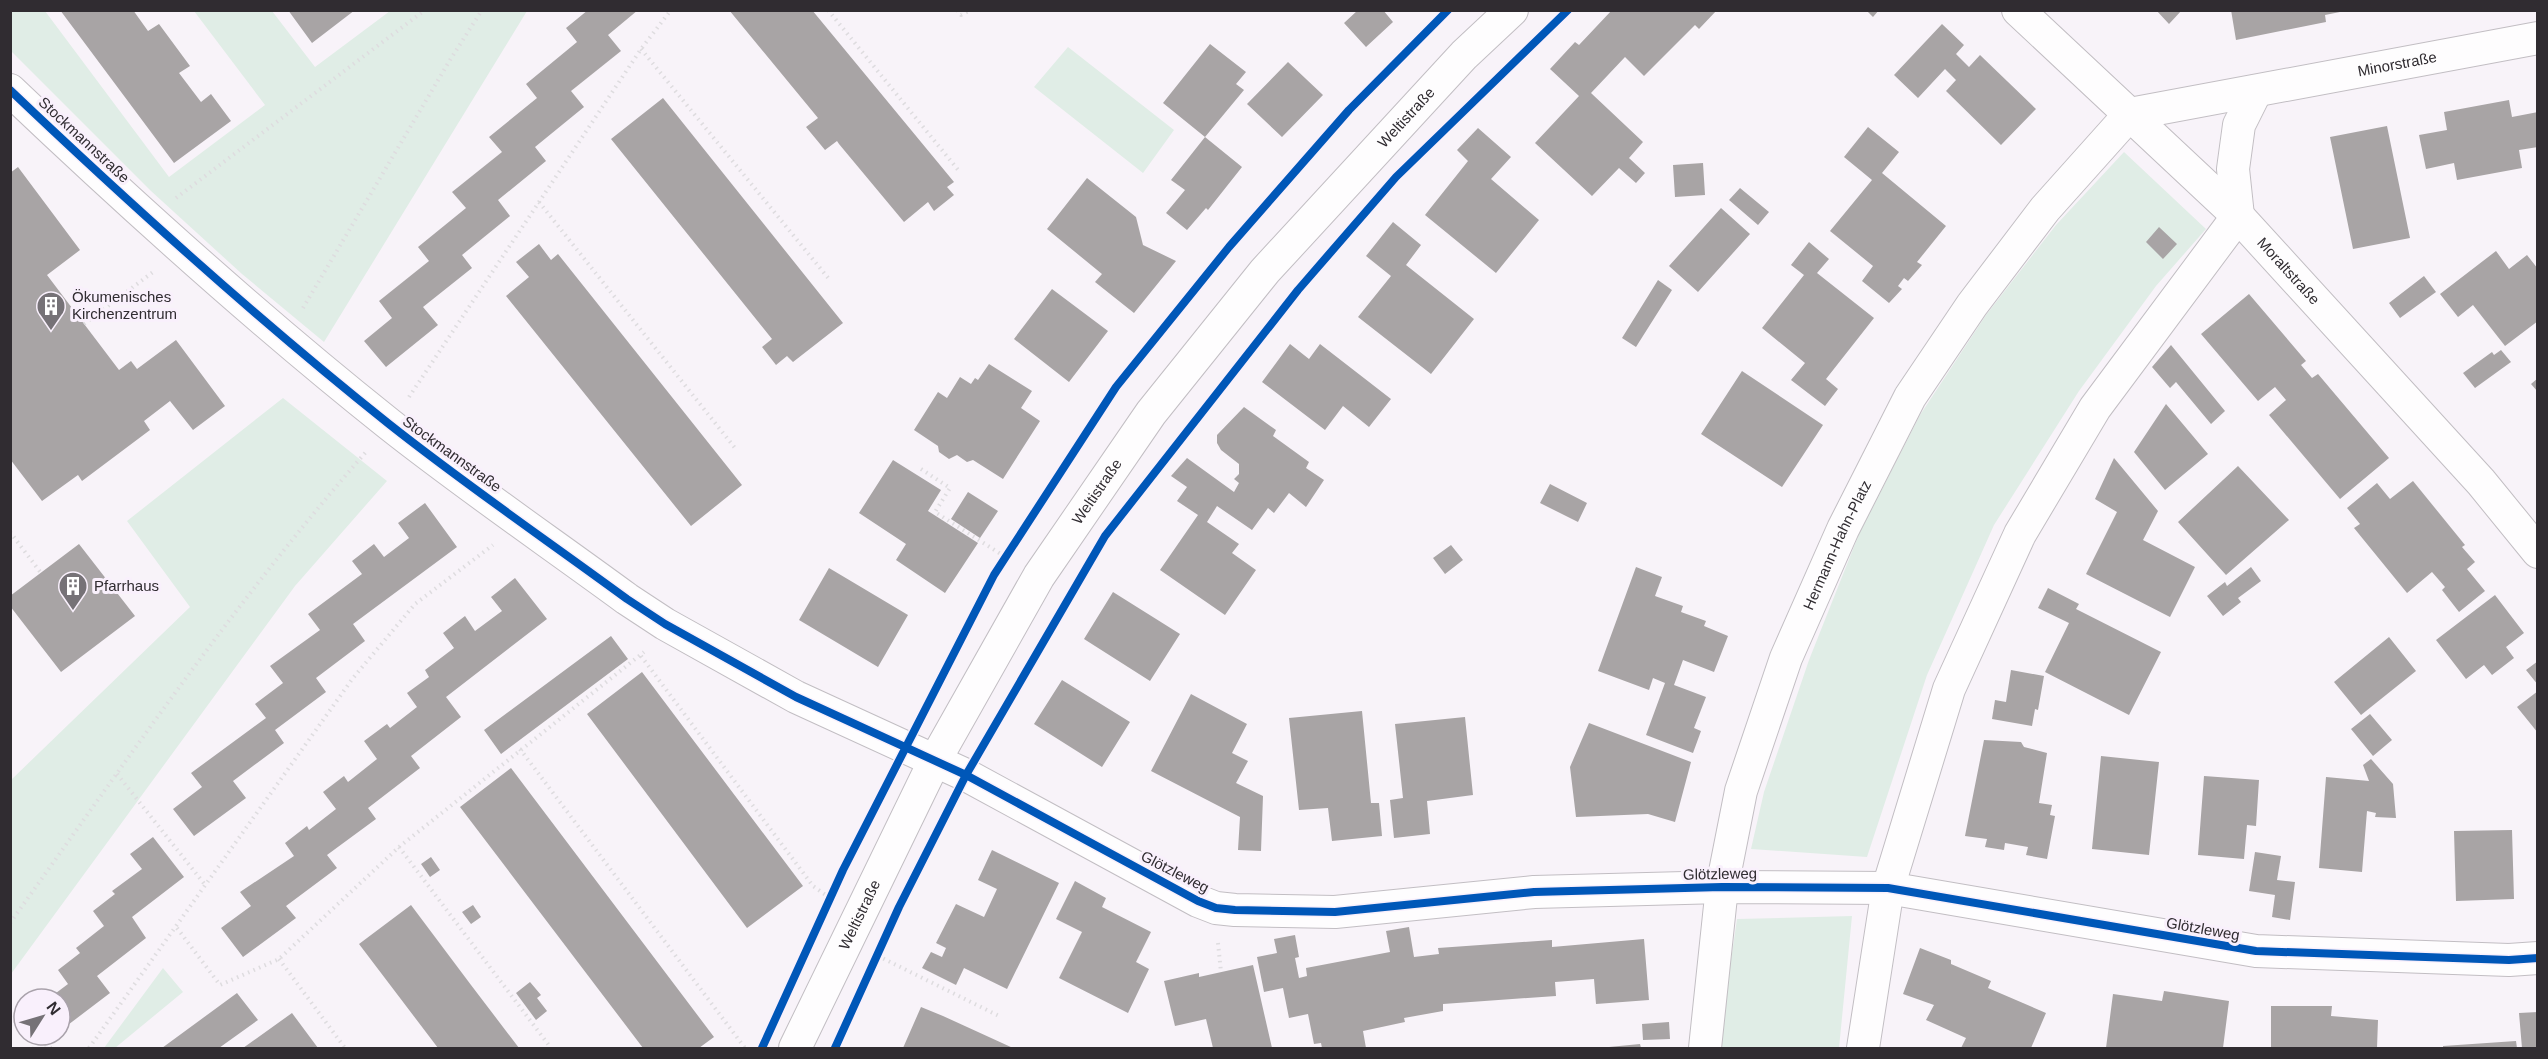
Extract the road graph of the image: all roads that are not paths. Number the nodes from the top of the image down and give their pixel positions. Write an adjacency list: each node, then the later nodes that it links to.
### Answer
1 (1512, 10): 9 (street, Weltistraße)
2 (2018, 10): 6 (street, Moraltstraße)
3 (2538, 38): 5 (street, Minorstraße)
4 (10, 90): 9 (street, Stockmannstraße)
5 (2256, 91): 6 (street, Minorstraße); 7 (street)
6 (2130, 114): 7 (street, Moraltstraße); 10 (street, Hermann-Hahn-Platz)
7 (2238, 216): 8 (street, Moraltstraße); 11 (street)
8 (2538, 552)
9 (934, 762): 10 (street, Glötzleweg); 13 (street, Weltistraße)
10 (1722, 887): 11 (street, Glötzleweg); 14 (street, Hermann-Hahn-Platz)
11 (1888, 888): 12 (street, Glötzleweg); 15 (street)
12 (2538, 958)
13 (795, 1048)
14 (1705, 1048)
15 (1863, 1048)

